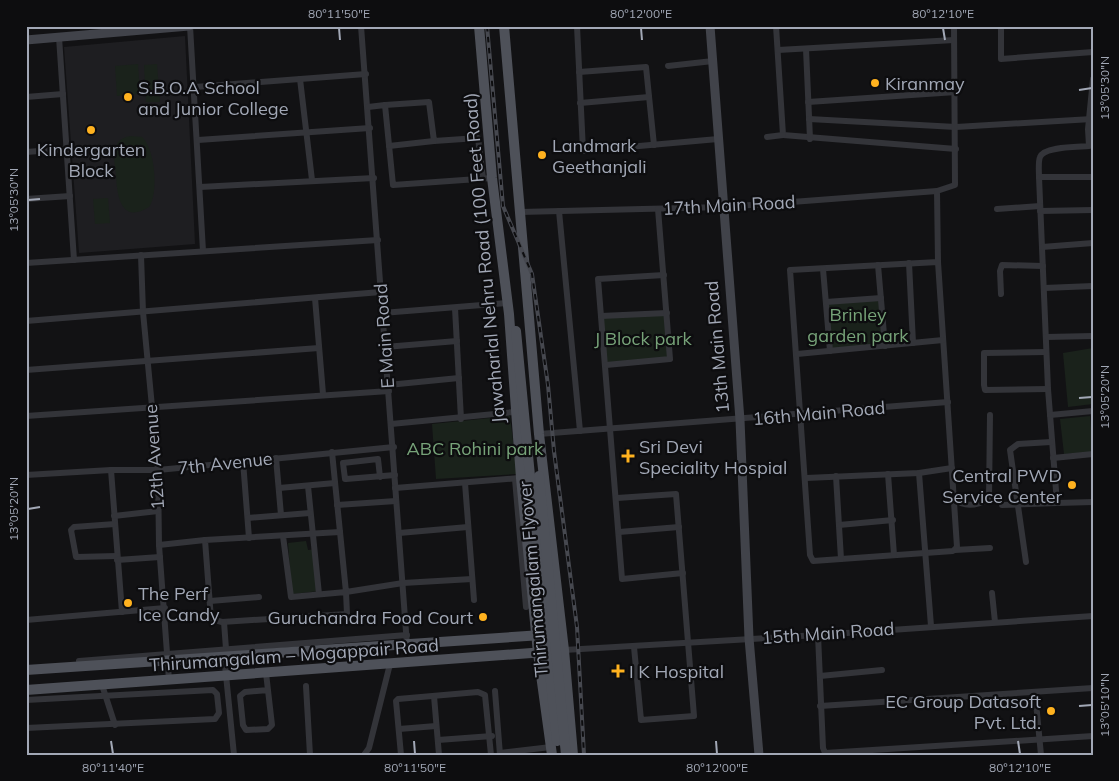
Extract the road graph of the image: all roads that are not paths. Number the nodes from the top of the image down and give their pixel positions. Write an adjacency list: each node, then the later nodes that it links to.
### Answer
1 (190, 26): 10 (street); 23 (street)
2 (361, 26): 20 (street, E Main Road)
3 (478, 26): 52 (main road, Jawaharlal Nehru Road (100 Feet Road))
4 (504, 26): 64 (main road)
5 (577, 26): 19 (street)
6 (710, 26): 17 (street, 13th Main Road)
7 (776, 26): 15 (street)
8 (954, 26): 13 (street)
9 (1001, 26): 16 (street)
10 (123, 29): 11 (street)
11 (58, 37): 12 (street); 25 (street)
12 (26, 40)
13 (954, 40): 14 (street); 24 (street)
14 (806, 49): 15 (street); 29 (street)
15 (778, 50): 37 (street)
16 (1093, 52)
17 (713, 62): 18 (street); 39 (street, 13th Main Road)
18 (668, 66)
19 (579, 72): 27 (street); 28 (street)
20 (366, 74): 21 (street); 31 (street, E Main Road)
21 (300, 79): 23 (street); 36 (street)
22 (1093, 79): 33 (street)
23 (195, 87): 41 (street)
24 (956, 92): 29 (street); 34 (street)
25 (63, 94): 26 (street); 46 (street)
26 (26, 97)
27 (649, 98): 28 (street); 43 (street)
28 (580, 102): 43 (street)
29 (808, 102): 32 (street)
30 (385, 105): 31 (street); 42 (street); 45 (street)
31 (368, 107): 35 (street, E Main Road)
32 (809, 119): 34 (street); 40 (street)
33 (1091, 120): 34 (street); 44 (street)
34 (956, 127): 47 (street)
35 (370, 128): 36 (street); 51 (street, E Main Road)
36 (307, 133): 41 (street); 53 (street)
37 (783, 135): 38 (street); 40 (street)
38 (767, 137)
39 (718, 139): 43 (street); 58 (street, 13th Main Road)
40 (810, 139): 47 (street)
41 (198, 140): 54 (street)
42 (434, 141): 45 (street); 52 (street)
43 (654, 144)
44 (1091, 145): 50 (street)
45 (389, 146): 52 (street)
46 (66, 149): 48 (street); 56 (street)
47 (956, 149): 55 (street)
48 (26, 152)
49 (1093, 176): 50 (street)
50 (1039, 177): 59 (street)
51 (374, 178): 53 (street); 65 (street, E Main Road)
52 (487, 178): 85 (main road, Jawaharlal Nehru Road (100 Feet Road))
53 (312, 180): 54 (street)
54 (200, 188): 68 (street)
55 (937, 191): 58 (street, 17th Main Road); 71 (street)
56 (70, 196): 57 (street); 70 (street)
57 (26, 199)
58 (724, 207): 60 (street, 17th Main Road); 121 (street, 13th Main Road)
59 (1040, 208): 61 (street); 62 (street); 67 (street)
60 (658, 209): 63 (street, 17th Main Road); 77 (street)
61 (996, 209)
62 (1093, 210)
63 (559, 211): 64 (street, 17th Main Road); 124 (street)
64 (520, 212): 87 (main road)
65 (378, 240): 68 (street); 80 (street, E Main Road)
66 (1093, 243): 67 (street)
67 (1042, 249): 75 (street)
68 (203, 251): 69 (street)
69 (141, 255): 70 (street); 88 (street, 12th Avenue)
70 (74, 260): 72 (street)
71 (938, 262): 73 (street); 96 (street)
72 (26, 263)
73 (909, 263): 74 (street); 98 (street)
74 (878, 265): 76 (street); 83 (street)
75 (1042, 266): 79 (street); 81 (street)
76 (823, 269): 84 (street); 104 (street)
77 (664, 275): 90 (street); 92 (street)
78 (1093, 286): 79 (street)
79 (1044, 288): 95 (street)
80 (381, 292): 82 (street); 89 (street, E Main Road)
81 (1001, 294)
82 (315, 298): 88 (street); 101 (street)
83 (881, 298): 84 (street); 99 (street)
84 (826, 302): 102 (street)
85 (507, 304): 86 (street); 91 (main road, Jawaharlal Nehru Road (100 Feet Road))
86 (455, 308): 89 (street); 97 (street)
87 (529, 311): 125 (main road); 144 (main road, Thirumangalam Flyover)
88 (144, 312): 93 (street); 105 (street, 12th Avenue)
89 (382, 313): 100 (street, E Main Road)
90 (667, 313): 92 (street); 106 (street)
91 (509, 314): 115 (main road, Jawaharlal Nehru Road (100 Feet Road)); 144 (main road, Thirumangalam Flyover)
92 (601, 316): 106 (street)
93 (26, 322)
94 (1093, 336): 95 (street)
95 (1046, 337): 103 (street)
96 (943, 340): 98 (street); 112 (street)
97 (457, 341): 100 (street); 108 (street)
98 (913, 343): 99 (street)
99 (885, 346): 102 (street)
100 (385, 347): 109 (street, E Main Road)
101 (319, 348): 105 (street); 111 (street)
102 (830, 351): 104 (street)
103 (1046, 352): 110 (street); 110 (street)
104 (796, 354): 116 (street)
105 (148, 361): 107 (street); 113 (street, 12th Avenue)
106 (606, 365): 123 (street)
107 (26, 370)
108 (459, 378): 109 (street); 120 (street)
109 (388, 388): 111 (street); 122 (street, E Main Road)
110 (1048, 389): 118 (street)
111 (323, 394): 113 (street)
112 (948, 402): 116 (street, 16th Main Road); 135 (street)
113 (152, 407): 119 (street); 137 (street, 12th Avenue)
114 (1093, 411): 118 (street)
115 (514, 412): 120 (street); 144 (main road, Jawaharlal Nehru Road (100 Feet Road))
116 (801, 415): 121 (street, 16th Main Road); 145 (street)
117 (990, 415): 152 (street)
118 (1050, 415): 126 (street)
119 (26, 416)
120 (461, 418): 122 (street)
121 (740, 420): 123 (street, 16th Main Road); 207 (street, 13th Main Road)
122 (391, 424): 127 (street, E Main Road)
123 (611, 429): 124 (street, 16th Main Road); 151 (street)
124 (580, 431): 125 (street, 16th Main Road)
125 (539, 434): 187 (main road)
126 (1052, 442): 132 (street); 155 (street)
127 (394, 447): 128 (street, 7th Avenue); 141 (street, E Main Road)
128 (349, 451): 129 (street, 7th Avenue); 134 (street)
129 (332, 452): 131 (street, 7th Avenue); 146 (street)
130 (1093, 454): 132 (street)
131 (276, 458): 133 (street, 7th Avenue); 149 (street)
132 (1053, 458): 156 (street)
133 (243, 461): 137 (street, 7th Avenue); 163 (street)
134 (350, 461): 143 (street); 143 (street)
135 (952, 468): 138 (street); 152 (street)
136 (111, 470): 137 (street, 7th Avenue); 140 (street, 7th Avenue); 162 (street)
137 (158, 470): 159 (street, 12th Avenue)
138 (919, 473): 139 (street); 179 (street)
139 (888, 474): 142 (street); 164 (street)
140 (26, 475)
141 (395, 476): 143 (street); 150 (street, E Main Road)
142 (836, 476): 145 (street); 166 (street)
143 (380, 477)
144 (526, 477): 147 (street); 189 (main road, Jawaharlal Nehru Road (100 Feet Road)); 196 (street); 256 (main road, Thirumangalam Flyover, bridge); 257 (main road, Thirumangalam Flyover, bridge)
145 (806, 478): 183 (street)
146 (335, 483): 148 (street); 157 (street)
147 (465, 483): 150 (street); 167 (street)
148 (308, 486): 149 (street); 160 (street)
149 (278, 488): 161 (street)
150 (395, 488): 153 (street, E Main Road)
151 (617, 498): 168 (street); 170 (street)
152 (954, 499): 178 (street)
153 (396, 501): 157 (street); 171 (street, E Main Road)
154 (1093, 502): 156 (street)
155 (1018, 503): 156 (street); 158 (street); 184 (street)
156 (1057, 503)
157 (337, 505): 169 (street)
158 (1002, 505)
159 (158, 512): 162 (street); 176 (street, 12th Avenue)
160 (310, 513): 161 (street); 172 (street)
161 (281, 515): 163 (street)
162 (114, 516): 165 (street)
163 (248, 518): 174 (street)
164 (893, 520): 166 (street); 180 (street)
165 (115, 524): 182 (street); 182 (street)
166 (840, 525): 183 (street)
167 (468, 527): 171 (street); 186 (street)
168 (679, 527): 170 (street); 185 (street)
169 (340, 532): 172 (street); 190 (street)
170 (619, 532): 185 (street)
171 (399, 533): 188 (street, E Main Road)
172 (312, 534): 173 (street); 192 (street)
173 (283, 536): 174 (street); 192 (street)
174 (249, 538): 175 (street)
175 (205, 540): 176 (street); 195 (street)
176 (160, 546): 181 (street, 12th Avenue)
177 (990, 548): 178 (street)
178 (955, 550): 179 (street)
179 (925, 552): 180 (street); 203 (street)
180 (894, 555): 183 (street)
181 (160, 557): 182 (street); 197 (street, 12th Avenue)
182 (117, 558): 198 (street)
183 (841, 560)
184 (1026, 562)
185 (683, 573): 209 (street)
186 (472, 579): 188 (street); 194 (street)
187 (556, 582): 189 (main road); 204 (main road)
188 (403, 583): 190 (street); 208 (street, E Main Road)
189 (532, 584): 205 (main road, Jawaharlal Nehru Road (100 Feet Road))
190 (346, 592): 192 (street); 201 (street)
191 (992, 593): 202 (street)
192 (319, 594)
193 (259, 597): 195 (street)
194 (474, 600)
195 (210, 601): 201 (street)
196 (526, 607)
197 (165, 608): 198 (street); 214 (street, 12th Avenue)
198 (122, 612): 200 (street)
199 (1093, 616): 202 (street, 15th Main Road)
200 (26, 620)
201 (224, 622): 212 (street)
202 (995, 622): 203 (street, 15th Main Road)
203 (931, 626): 206 (street, 15th Main Road)
204 (562, 634): 205 (main road, Thirumangalam – Mogappair Road); 211 (main road)
205 (537, 635): 208 (main road, Thirumangalam – Mogappair Road); 213 (main road, Jawaharlal Nehru Road (100 Feet Road))
206 (818, 635): 207 (street, 15th Main Road); 222 (street)
207 (749, 638): 209 (street, 15th Main Road); 259 (street, 13th Main Road)
208 (407, 640): 212 (main road, Thirumangalam – Mogappair Road)
209 (689, 643): 210 (street, 15th Main Road); 210 (street)
210 (634, 647): 211 (street, 15th Main Road)
211 (564, 650): 213 (main road, Thirumangalam – Mogappair Road); 258 (main road)
212 (225, 652): 214 (main road, Thirumangalam – Mogappair Road); 221 (street)
213 (538, 653): 216 (main road, Thirumangalam – Mogappair Road); 248 (main road, Jawaharlal Nehru Road (100 Feet Road))
214 (167, 656): 215 (main road, Thirumangalam – Mogappair Road); 223 (street, 12th Avenue)
215 (127, 660): 217 (street); 218 (main road, Thirumangalam – Mogappair Road)
216 (390, 664): 220 (main road, Thirumangalam – Mogappair Road); 252 (street)
217 (26, 666)
218 (26, 670)
219 (882, 670): 222 (street)
220 (266, 672): 221 (main road, Thirumangalam – Mogappair Road); 228 (street)
221 (227, 675): 223 (main road, Thirumangalam – Mogappair Road); 231 (street)
222 (820, 676): 236 (street)
223 (169, 680): 224 (main road, Thirumangalam – Mogappair Road)
224 (102, 686): 227 (main road, Thirumangalam – Mogappair Road); 233 (street)
225 (306, 686): 251 (street)
226 (1093, 688): 230 (street)
227 (26, 690)
228 (268, 690): 238 (street); 238 (street)
229 (495, 691): 244 (street)
230 (1035, 692): 236 (street); 246 (street)
231 (229, 693): 232 (street); 237 (street)
232 (217, 694): 233 (street); 239 (street)
233 (105, 696): 235 (street); 239 (street)
234 (434, 696): 240 (street); 242 (street); 243 (street)
235 (26, 700)
236 (820, 706): 246 (street)
237 (231, 719): 238 (street); 250 (street)
238 (242, 719)
239 (115, 725): 241 (street)
240 (436, 726): 242 (street); 247 (street)
241 (26, 728)
242 (399, 729): 253 (street)
243 (489, 736): 244 (street); 247 (street); 255 (street)
244 (498, 736): 249 (street)
245 (1093, 736): 246 (street)
246 (1039, 738): 260 (street)
247 (438, 740): 254 (street)
248 (551, 751): 249 (street)
249 (500, 754)
250 (234, 755)
251 (310, 755)
252 (364, 755)
253 (401, 755)
254 (439, 755)
255 (491, 755)
256 (559, 755)
257 (566, 755)
258 (572, 755)
259 (759, 755)
260 (1041, 755)

